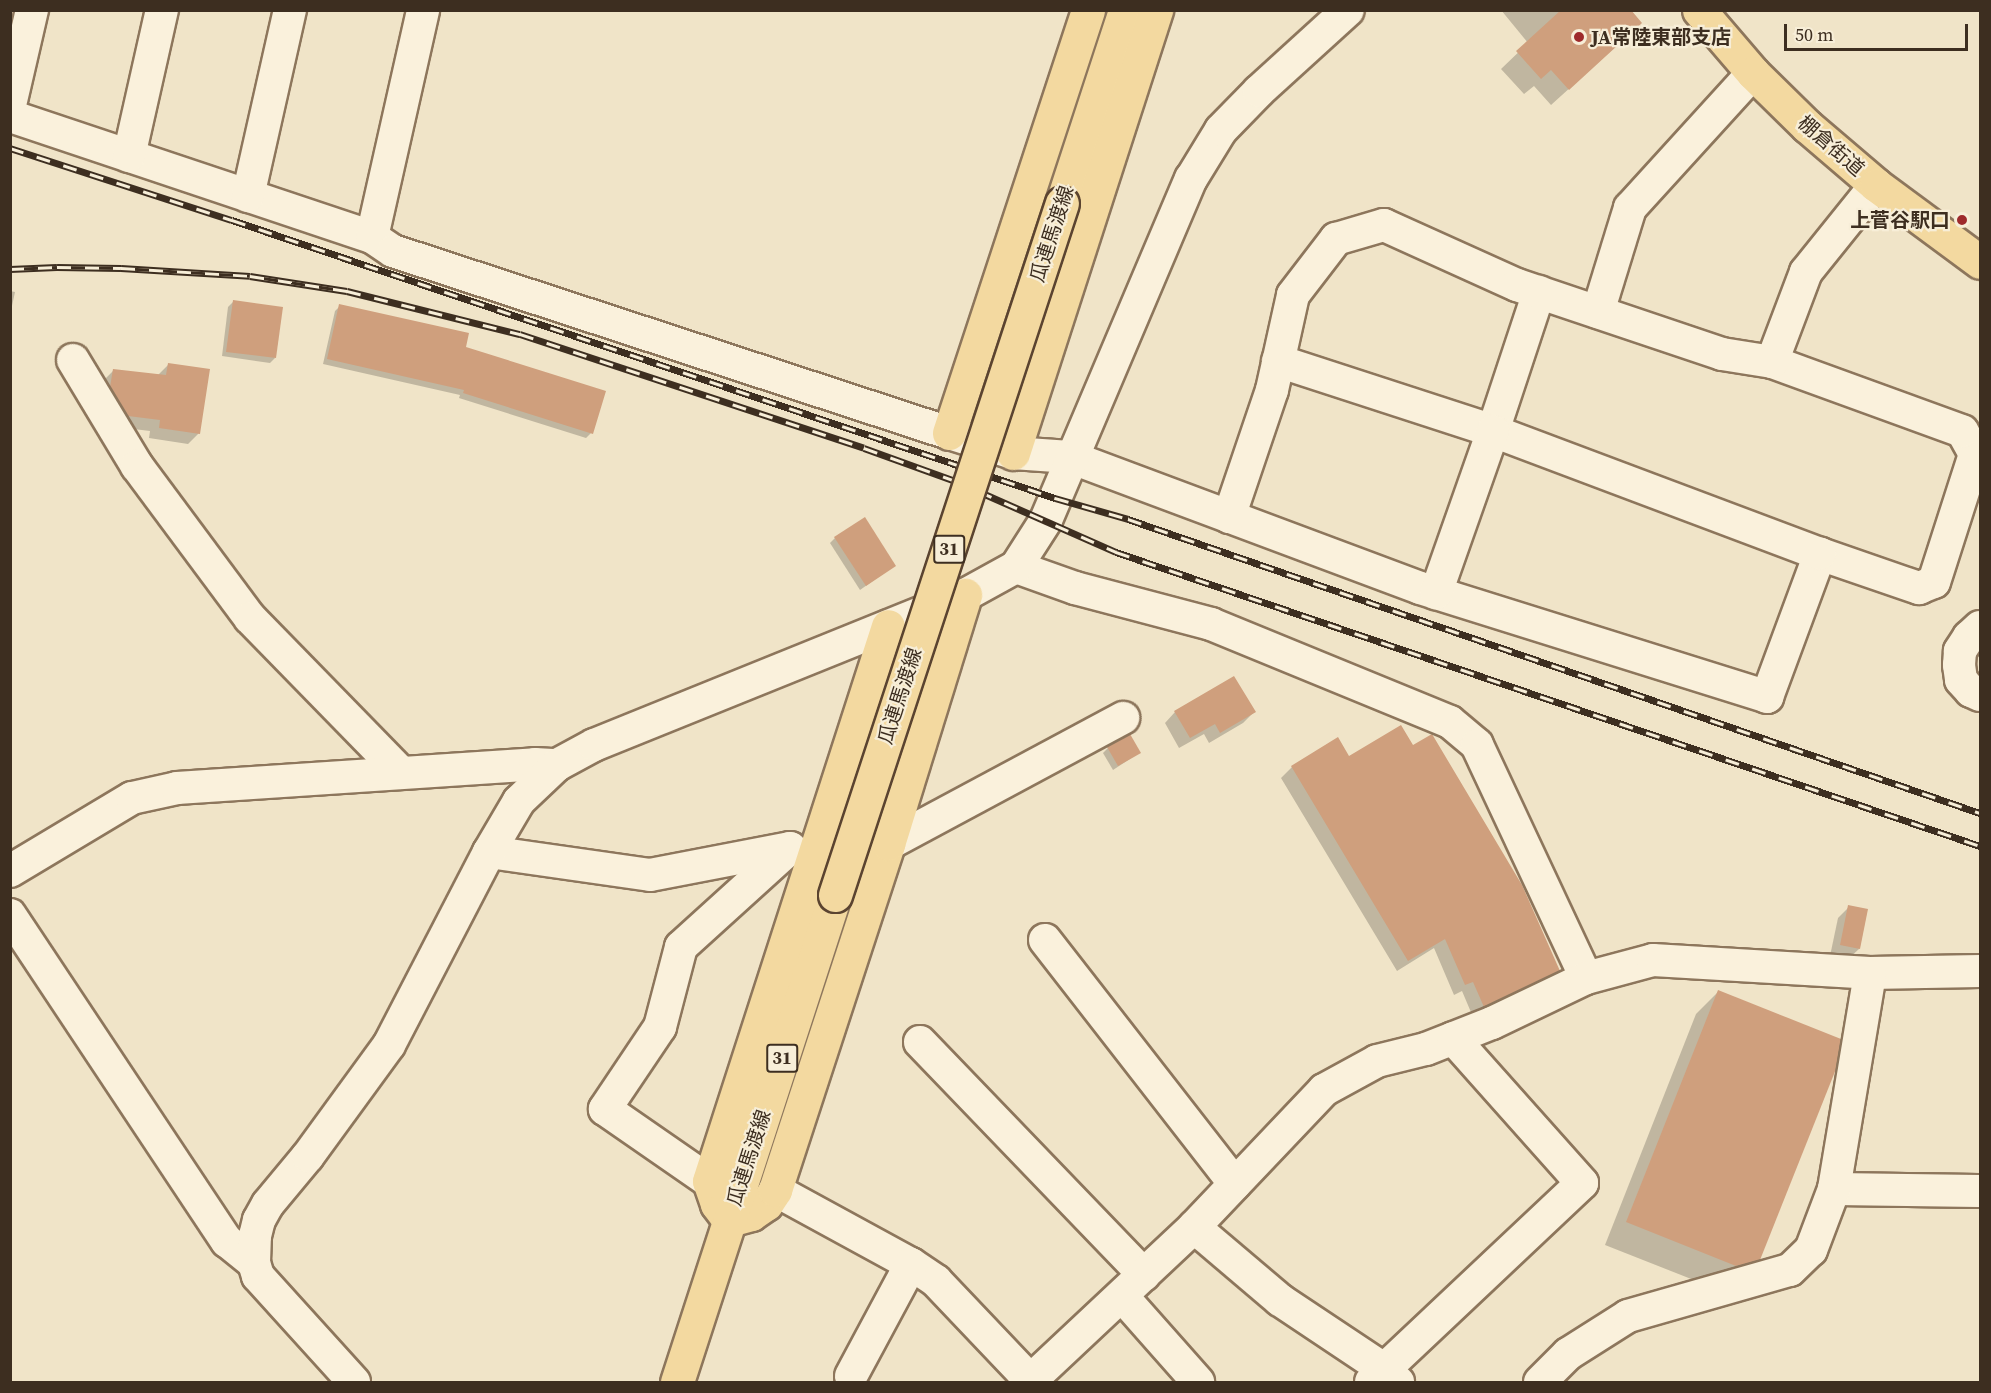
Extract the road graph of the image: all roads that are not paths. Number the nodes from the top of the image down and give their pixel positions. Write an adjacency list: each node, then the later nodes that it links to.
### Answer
1 (32, 10): 11 (street)
2 (162, 10): 13 (street)
3 (290, 10): 15 (street)
4 (423, 10): 16 (street)
5 (1088, 10): 24 (main road)
6 (1125, 10): 55 (main road, 瓜連馬渡線 / 31, bridge)
7 (1156, 10): 25 (main road)
8 (1348, 10): 26 (street)
9 (1699, 10): 10 (main road, 棚倉街道)
10 (1753, 73): 14 (main road, 棚倉街道); 19 (street)
11 (10, 105)
12 (10, 116): 13 (street)
13 (129, 156): 15 (street)
14 (1876, 185): 17 (main road, 棚倉街道); 22 (street)
15 (248, 196): 16 (street)
16 (372, 237): 24 (street)
17 (1980, 262)
18 (1539, 292): 19 (street); 21 (street); 23 (street)
19 (1598, 312): 22 (street)
20 (73, 360): 37 (street)
21 (1278, 361): 23 (street); 27 (street)
22 (1772, 362): 28 (street)
23 (1493, 430): 28 (street); 30 (street)
24 (949, 433): 25 (street)
25 (1013, 453): 26 (street)
26 (1070, 458): 27 (street); 29 (street)
27 (1229, 518): 30 (street)
28 (1820, 554): 30 (street)
29 (1016, 567): 31 (street); 47 (street)
30 (1436, 593)
31 (965, 595): 32 (street); 39 (main road)
32 (888, 627): 36 (street); 38 (main road)
33 (1980, 627): 34 (street)
34 (1980, 695)
35 (1123, 718): 39 (street)
36 (557, 765): 37 (street); 41 (street)
37 (401, 773): 42 (street)
38 (821, 833): 40 (street); 50 (main road)
39 (888, 844): 53 (main road)
40 (790, 848): 41 (street); 50 (street)
41 (489, 852): 57 (street)
42 (10, 872)
43 (10, 915): 57 (street)
44 (1045, 939): 51 (street)
45 (1980, 971): 46 (street)
46 (1870, 973): 47 (street); 52 (street)
47 (1587, 978): 48 (street)
48 (1453, 1038): 51 (street); 61 (street)
49 (920, 1042): 59 (street)
50 (709, 1181): 55 (main road)
51 (1235, 1184): 56 (street)
52 (1834, 1189): 54 (street); 67 (street)
53 (775, 1190): 55 (main road); 58 (street)
54 (1980, 1191)
55 (729, 1220): 65 (main road, 瓜連馬渡線 / 31)
56 (1194, 1227): 59 (street); 61 (street)
57 (254, 1263): 64 (street)
58 (911, 1263): 62 (street); 63 (street)
59 (1144, 1275): 60 (street)
60 (1122, 1296): 63 (street); 66 (street)
61 (1385, 1378)
62 (851, 1380)
63 (1030, 1382)
64 (354, 1383)
65 (677, 1383)
66 (1198, 1383)
67 (1540, 1383)

